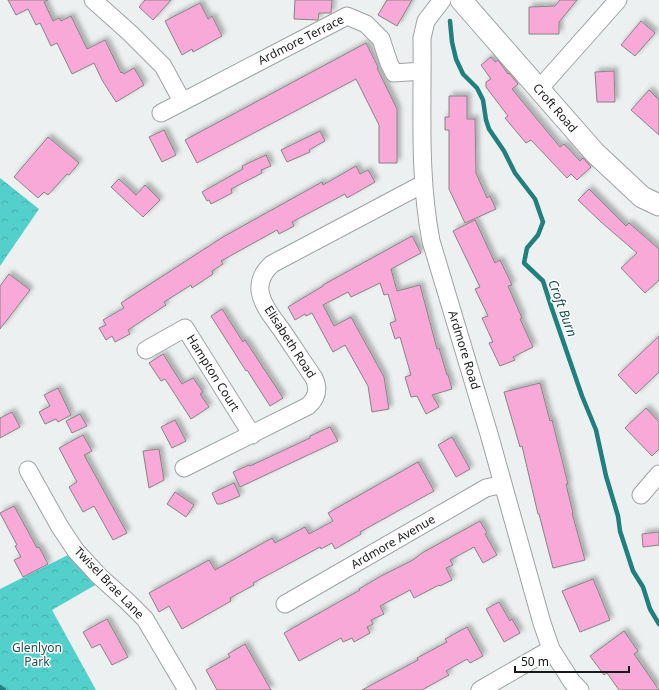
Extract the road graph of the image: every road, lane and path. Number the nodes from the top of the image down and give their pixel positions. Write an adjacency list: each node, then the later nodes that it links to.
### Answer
1 (93, 0): 7 (street)
2 (442, 0): 5 (street, Ardmore Road)
3 (461, 0): 6 (street, Croft Road)
4 (618, 0): 6 (street)
5 (422, 71): 7 (street, Ardmore Terrace); 9 (street, Ardmore Road)
6 (539, 89): 10 (street, Croft Road)
7 (182, 101): 8 (street, Ardmore Terrace)
8 (160, 113)
9 (423, 184): 12 (street, Elisabeth Road); 16 (street, Ardmore Road)
10 (659, 205)
11 (146, 350): 12 (street, Hampton Court)
12 (252, 435): 13 (street, Elisabeth Road)
13 (184, 468)
14 (28, 470): 20 (street, Twisel Brae Lane)
15 (659, 474): 17 (street)
16 (503, 484): 18 (street, Ardmore Avenue); 19 (street, Ardmore Road)
17 (641, 495)
18 (285, 604)
19 (551, 649): 21 (street); 22 (street, Ardmore Road)
20 (187, 690)
21 (480, 690)
22 (580, 690)

